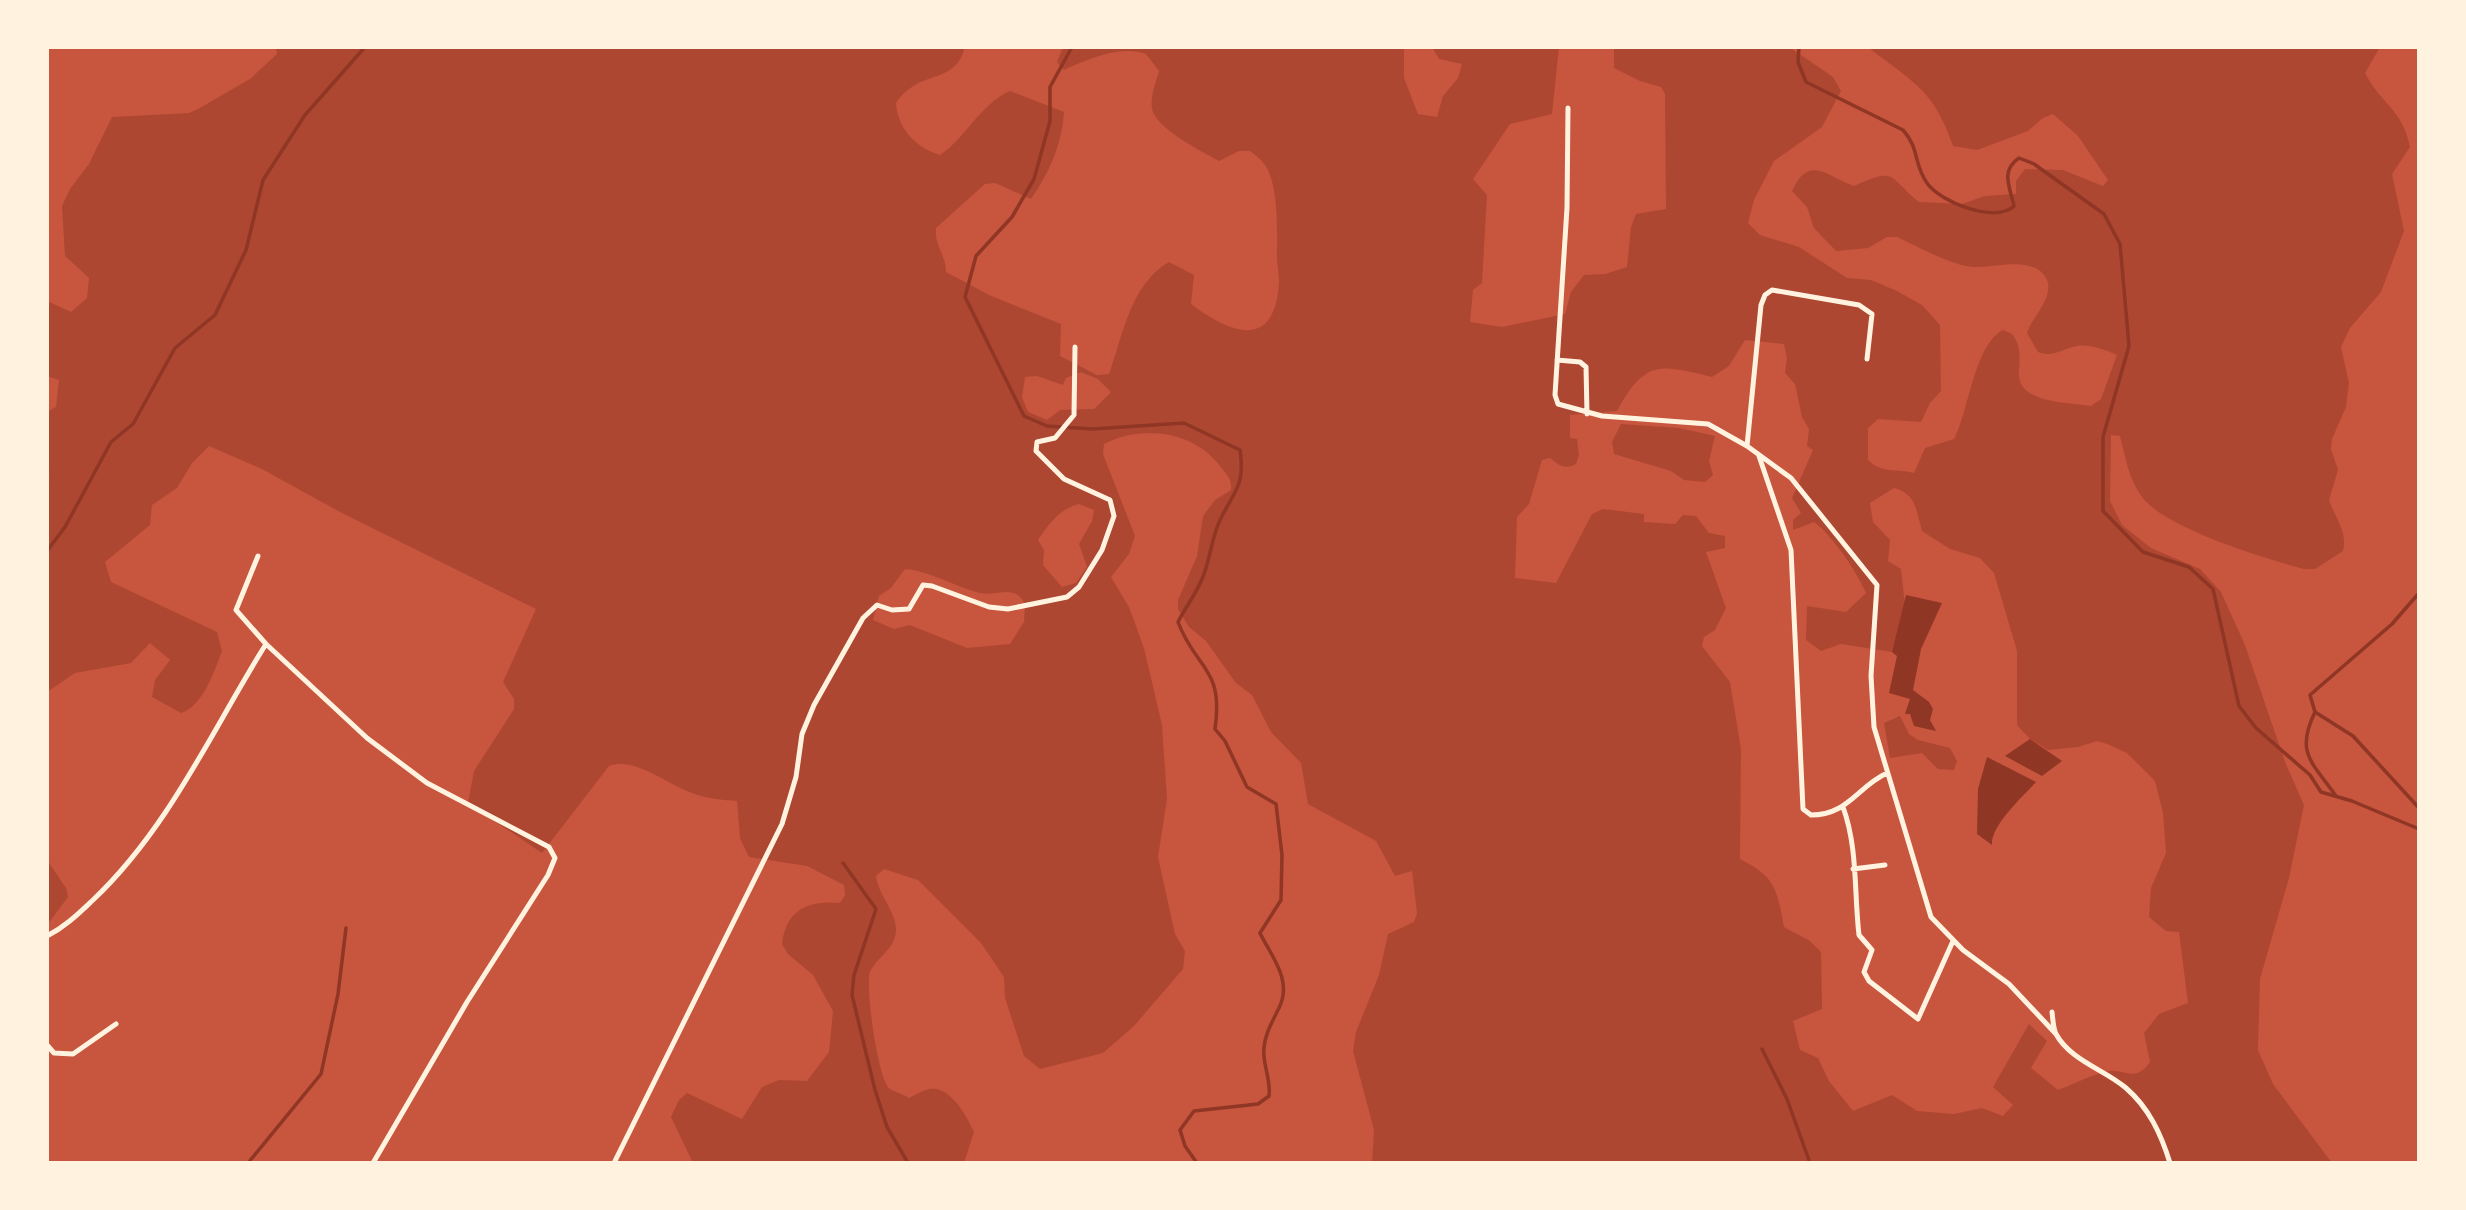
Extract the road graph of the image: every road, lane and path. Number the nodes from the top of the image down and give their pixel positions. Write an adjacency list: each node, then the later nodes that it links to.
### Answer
1 (1569, 108): 4 (street)
2 (1075, 348): 21 (street)
3 (1867, 359): 6 (street)
4 (1557, 360): 5 (street); 5 (street)
5 (1587, 414): 6 (street)
6 (1747, 446): 7 (street)
7 (1759, 456): 10 (street); 11 (street)
8 (258, 556): 9 (street)
9 (266, 644): 14 (street); 20 (street)
10 (1887, 773): 11 (street); 15 (street)
11 (1843, 807): 13 (street)
12 (1885, 865): 13 (street)
13 (1853, 869): 15 (street)
14 (47, 936)
15 (1953, 941): 18 (street)
16 (2052, 1013): 18 (street)
17 (116, 1024): 19 (street)
18 (2056, 1034): 22 (street)
19 (47, 1045)
20 (373, 1163)
21 (614, 1163)
22 (2170, 1163)

